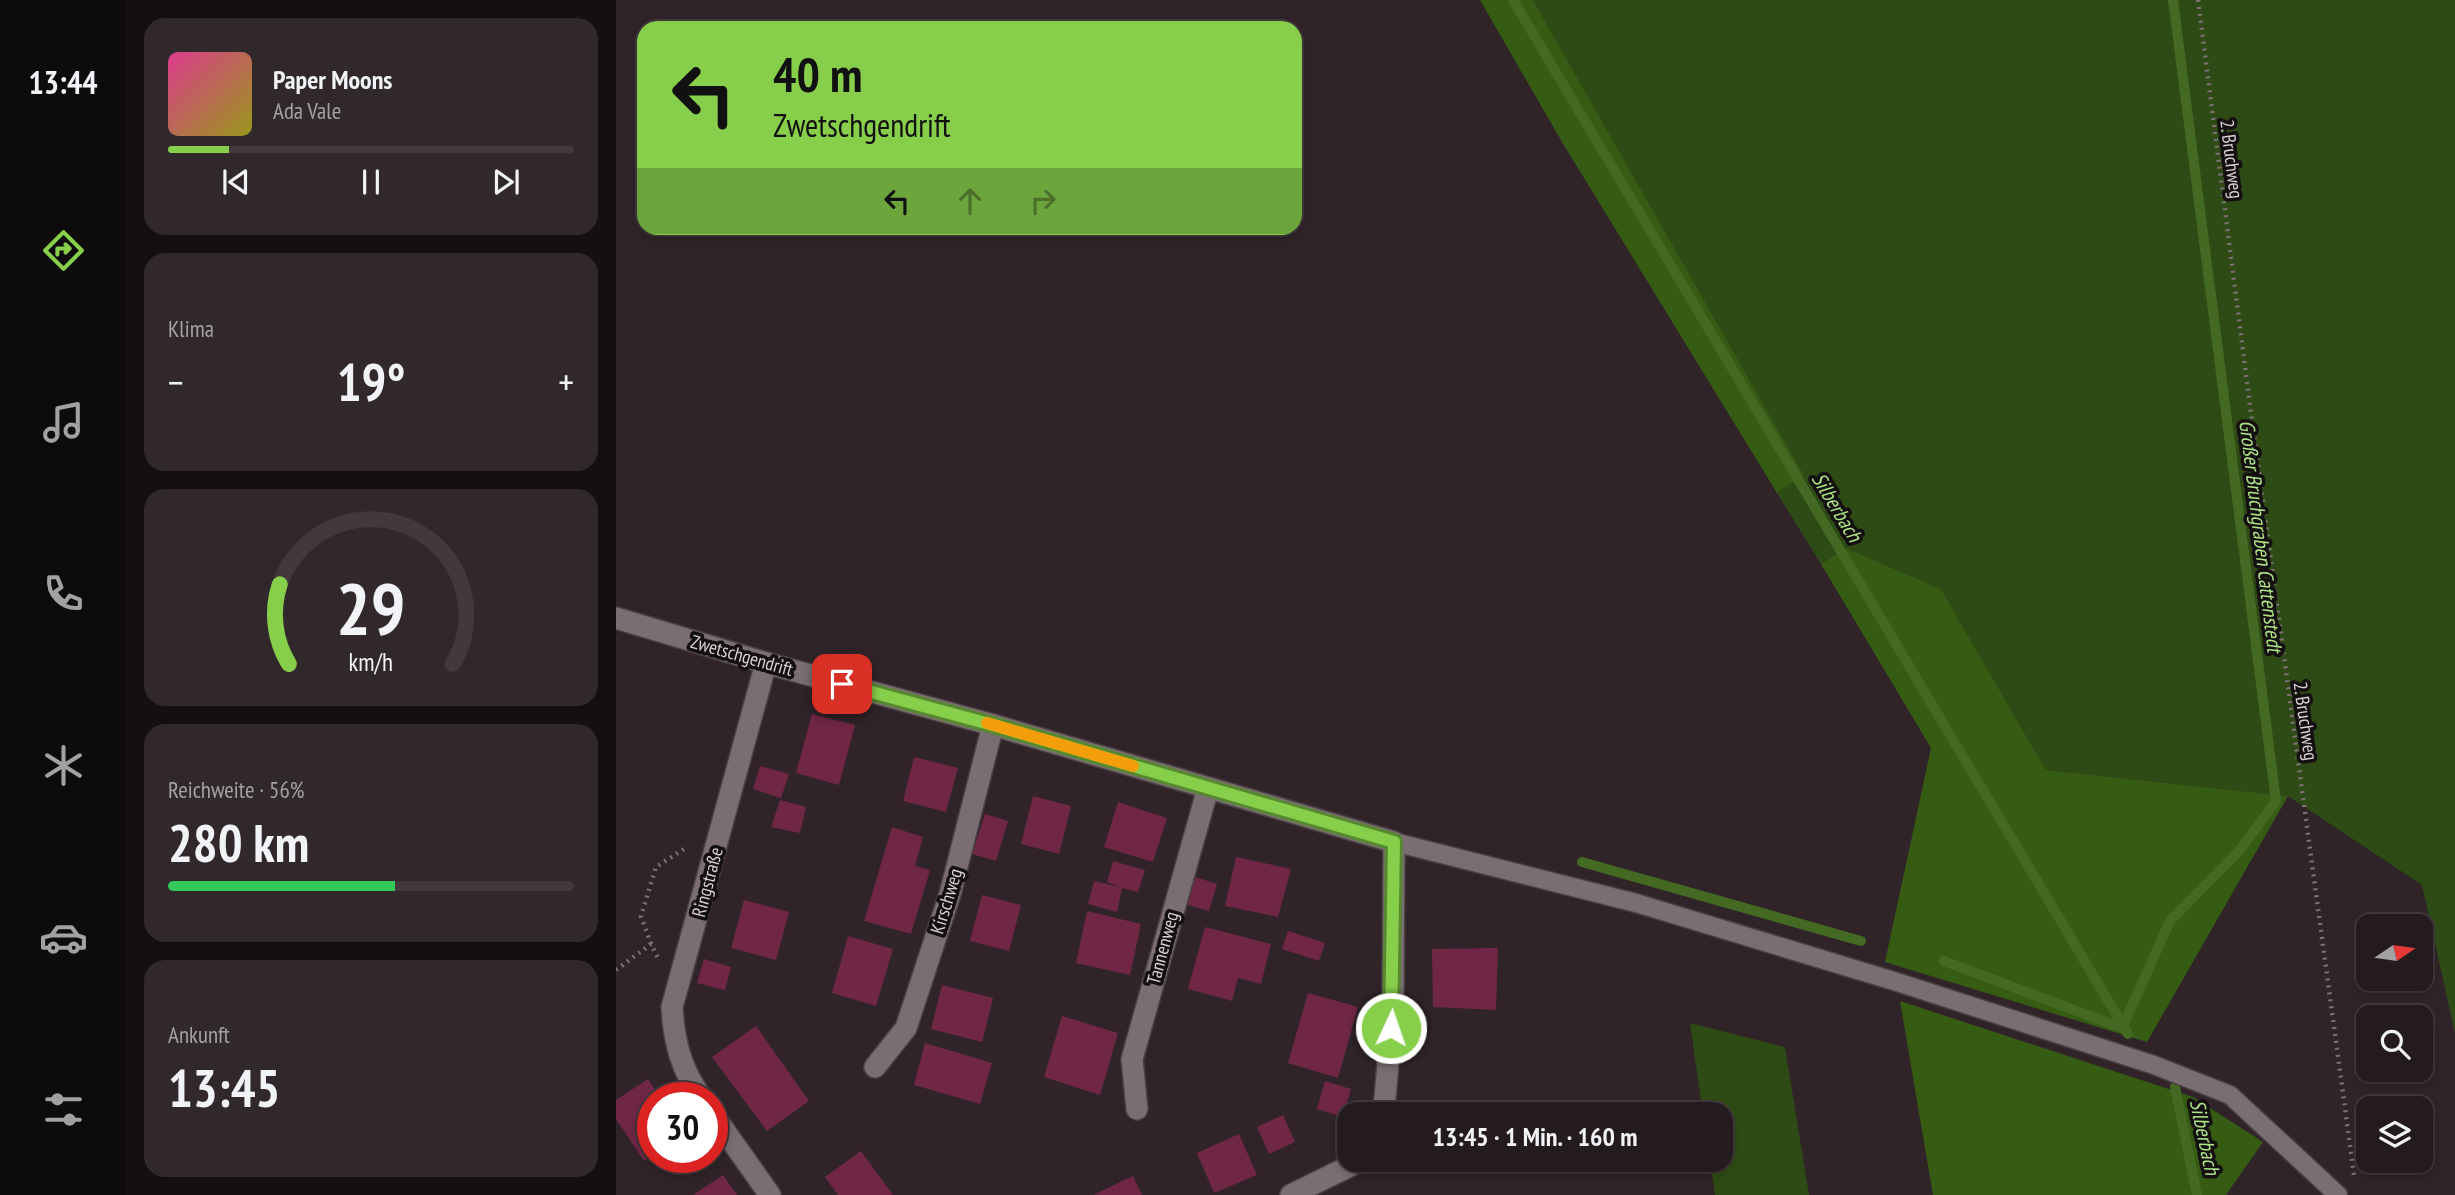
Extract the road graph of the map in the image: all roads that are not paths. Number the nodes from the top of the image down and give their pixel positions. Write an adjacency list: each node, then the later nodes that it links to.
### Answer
1 (616, 618): 2 (street, Zwetschgendrift)
2 (766, 663): 3 (street, Zwetschgendrift); 7 (street, Ringstraße)
3 (993, 725): 4 (street, Zwetschgendrift); 6 (street, Kirschweg)
4 (1208, 788): 5 (street, Zwetschgendrift); 9 (street, Tannenweg)
5 (1394, 842): 8 (street); 14 (lane)
6 (875, 1067)
7 (690, 1082)
8 (1384, 1102)
9 (1137, 1109)
10 (728, 1136): 12 (street)
11 (1338, 1172): 13 (street)
12 (770, 1195)
13 (1291, 1195)
14 (2338, 1195)

